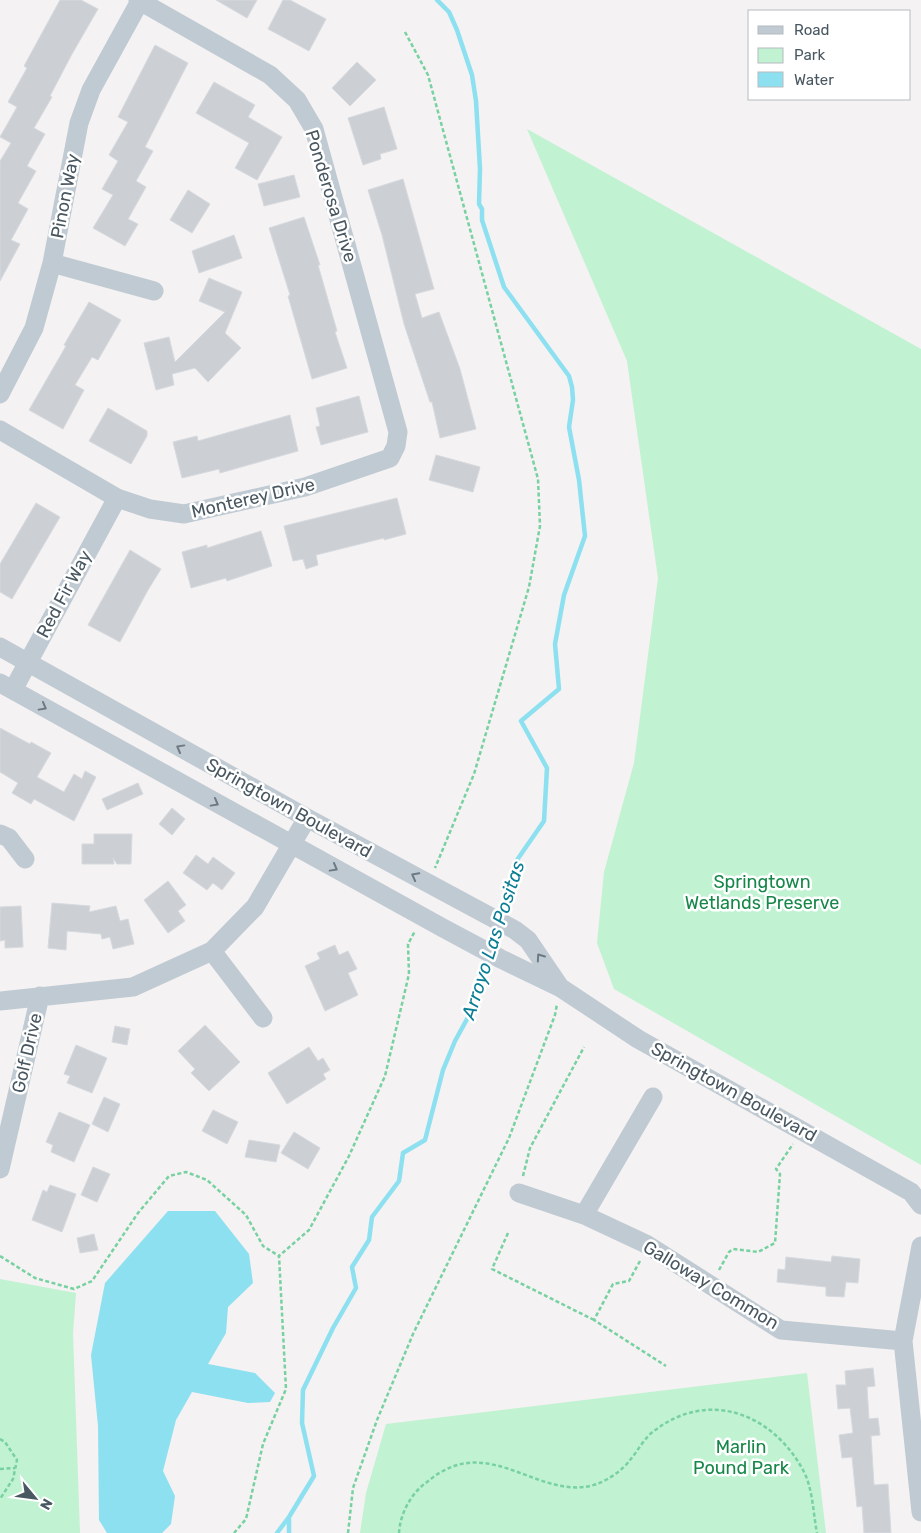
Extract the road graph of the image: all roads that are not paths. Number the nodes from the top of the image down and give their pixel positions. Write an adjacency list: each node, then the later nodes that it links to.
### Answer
1 (139, 0): 2 (street, Pinon Way); 6 (street, Ponderosa Drive)
2 (52, 263): 3 (street); 4 (street, Pinon Way)
3 (154, 291)
4 (0, 394)
5 (0, 430): 7 (street, Monterey Drive)
6 (396, 446): 7 (street, Monterey Drive)
7 (116, 498): 9 (street, Red Fir Way)
8 (0, 647): 9 (street, Springtown Boulevard)
9 (28, 663): 10 (street, Red Fir Way); 11 (street, Springtown Boulevard, one-way to 9)
10 (7, 686): 13 (street, Springtown Boulevard, one-way to 13)
11 (307, 818): 13 (street); 16 (street, Springtown Boulevard, one-way to 11)
12 (0, 834): 14 (street)
13 (292, 845): 15 (street); 16 (street, Springtown Boulevard, one-way to 16)
14 (25, 859)
15 (212, 951): 17 (street); 19 (street)
16 (561, 988): 23 (street, Springtown Boulevard)
17 (40, 996): 18 (street); 21 (street, Golf Drive)
18 (0, 1001)
19 (263, 1018)
20 (653, 1097): 24 (street)
21 (0, 1169)
22 (519, 1193): 24 (street, Galloway Common)
23 (916, 1198)
24 (584, 1215): 26 (street, Galloway Common)
25 (921, 1246): 26 (street)
26 (903, 1341): 27 (street)
27 (919, 1484): 28 (street)
28 (921, 1512)

